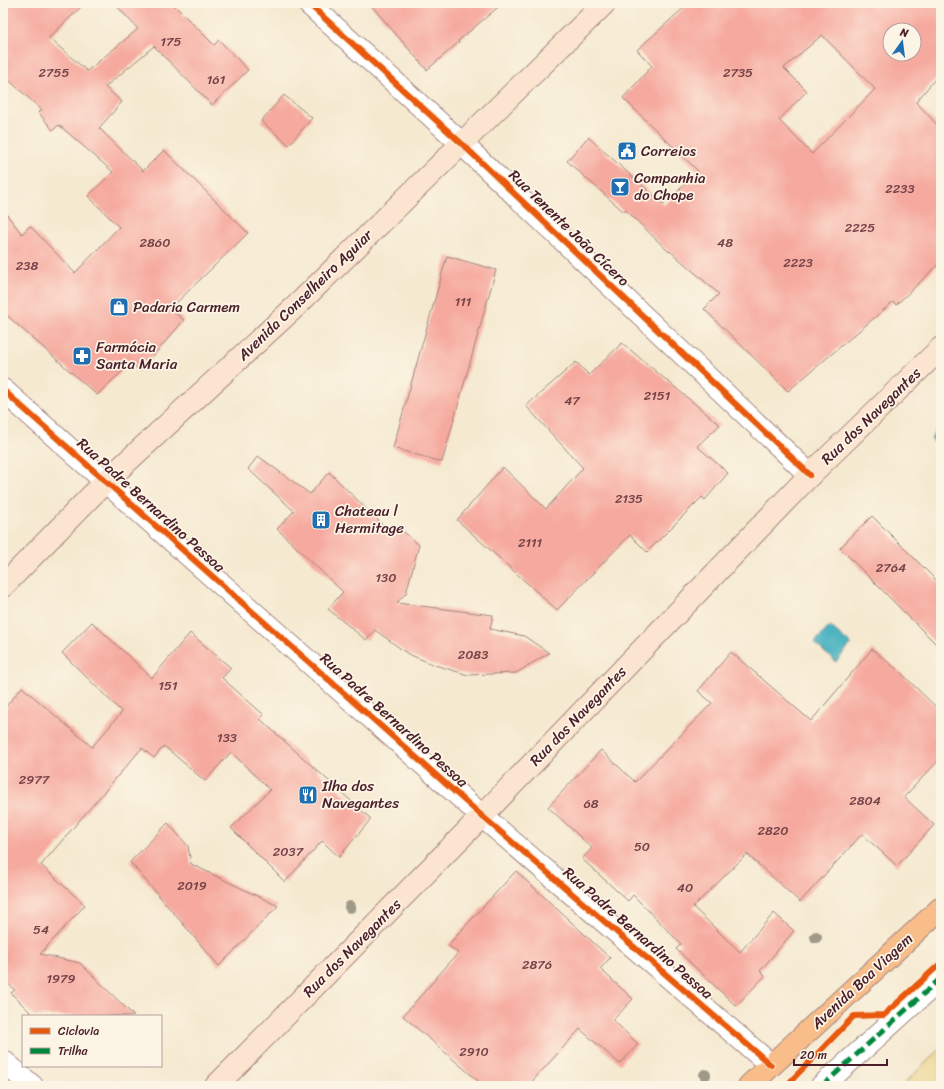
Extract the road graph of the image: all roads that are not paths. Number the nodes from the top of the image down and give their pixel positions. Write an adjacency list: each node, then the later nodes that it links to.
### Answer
1 (308, 3): 3 (street, Rua Tenente João Cícero)
2 (605, 3): 3 (main road, Avenida Conselheiro Aguiar)
3 (461, 143): 6 (street, Rua Tenente João Cícero); 7 (main road, Avenida Conselheiro Aguiar)
4 (941, 348): 6 (main road, Rua dos Navegantes)
5 (3, 390): 7 (street, Rua Padre Bernardino Pessoa)
6 (810, 476): 9 (main road, Rua dos Navegantes)
7 (105, 482): 8 (main road, Avenida Conselheiro Aguiar); 9 (street, Rua Padre Bernardino Pessoa)
8 (3, 586)
9 (482, 816): 13 (street, Rua Padre Bernardino Pessoa); 15 (main road, Rua dos Navegantes)
10 (941, 908): 13 (main road, Avenida Boa Viagem)
11 (941, 978): 17 (street)
12 (3, 1061): 14 (street)
13 (771, 1065): 16 (main road, Avenida Boa Viagem)
14 (32, 1086)
15 (216, 1086)
16 (749, 1086)
17 (822, 1086)

